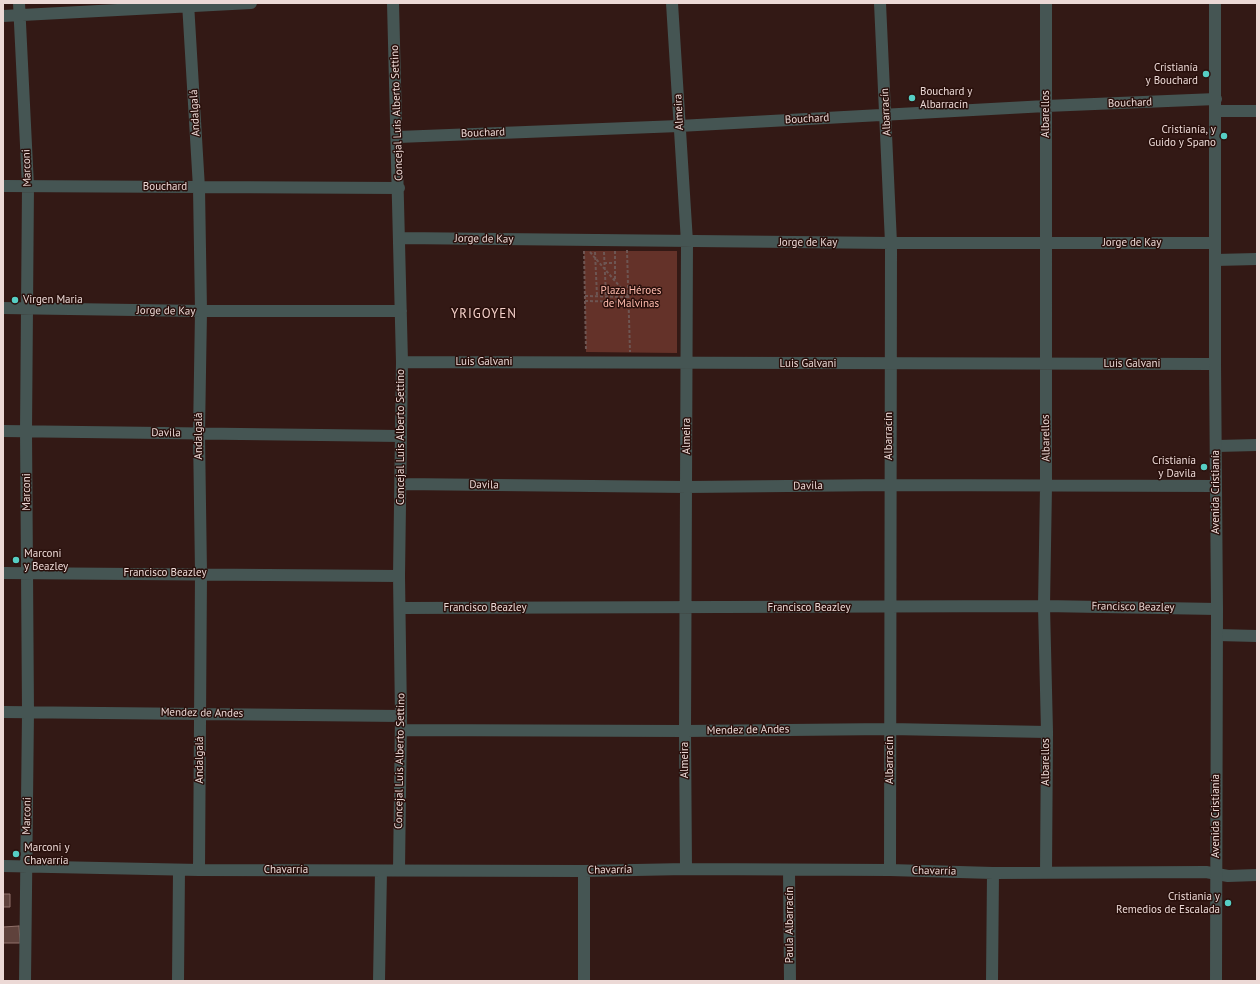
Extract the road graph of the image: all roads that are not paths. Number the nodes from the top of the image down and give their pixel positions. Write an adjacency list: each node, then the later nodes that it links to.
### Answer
1 (19, 3): 9 (street, Marconi)
2 (251, 3): 8 (street)
3 (393, 3): 16 (street, Concejal Luis Alberto Settino)
4 (672, 3): 15 (street, Almeira)
5 (880, 3): 14 (street, Albarracín)
6 (1046, 3): 12 (street, Albarellos)
7 (1215, 3): 11 (street, Avenida Cristianía)
8 (188, 4): 9 (street); 19 (street, Andalgalá)
9 (20, 15): 10 (street); 18 (street, Marconi)
10 (3, 16)
11 (1216, 105): 12 (street, Bouchard); 13 (street, Bouchard); 25 (street, Avenida Cristianía)
12 (1046, 106): 14 (street, Bouchard); 23 (street, Albarellos)
13 (1257, 111)
14 (886, 115): 15 (street, Bouchard); 24 (street, Albarracín)
15 (679, 126): 16 (street, Bouchard); 22 (street, Almeira)
16 (398, 137): 20 (street, Concejal Luis Alberto Settino)
17 (3, 186): 18 (street, Bouchard)
18 (28, 186): 19 (street, Bouchard); 29 (street, Marconi)
19 (199, 188): 20 (street, Bouchard); 30 (street, Andalgalá)
20 (399, 188): 21 (street, Concejal Luis Alberto Settino)
21 (400, 238): 22 (street, Jorge de Kay); 31 (street, Concejal Luis Alberto Settino)
22 (687, 242): 24 (street, Jorge de Kay); 34 (street, Almeira)
23 (1045, 242): 24 (street, Jorge de Kay); 25 (street, Jorge de Kay); 33 (street, Albarellos)
24 (891, 243): 35 (street, Albarracín)
25 (1215, 243): 27 (street, Avenida Cristianía)
26 (1257, 259): 27 (street)
27 (1216, 260): 36 (street, Avenida Cristianía)
28 (3, 308): 29 (street, Jorge de Kay)
29 (27, 308): 30 (street, Jorge de Kay); 38 (street, Marconi)
30 (201, 311): 31 (street, Jorge de Kay); 39 (street, Andalgalá)
31 (401, 311): 32 (street, Concejal Luis Alberto Settino)
32 (402, 362): 34 (street, Luis Galvani); 40 (street, Concejal Luis Alberto Settino)
33 (1045, 363): 35 (street, Luis Galvani); 36 (street, Luis Galvani); 47 (street, Albarellos)
34 (688, 364): 35 (street, Luis Galvani); 46 (street, Almeira)
35 (890, 364): 44 (street, Albarracín)
36 (1215, 364): 42 (street, Avenida Cristianía)
37 (3, 431): 38 (street, Davila)
38 (26, 431): 39 (street, Davila); 48 (street, Marconi)
39 (199, 434): 40 (street, Davila); 50 (street, Andalgalá)
40 (400, 436): 43 (street, Concejal Luis Alberto Settino)
41 (1257, 445): 42 (street)
42 (1216, 446): 45 (street, Avenida Cristianía)
43 (401, 484): 46 (street, Davila); 51 (street, Concejal Luis Alberto Settino)
44 (889, 485): 46 (street, Davila); 47 (street, Davila); 54 (street, Albarracín)
45 (1215, 486): 47 (street, Davila); 56 (street, Avenida Cristianía)
46 (687, 487): 55 (street, Almeira)
47 (1046, 487): 52 (street, Albarellos)
48 (27, 572): 49 (street, Francisco Beazley); 50 (street, Francisco Beazley); 60 (street, Marconi)
49 (3, 573)
50 (201, 573): 51 (street, Francisco Beazley); 61 (street, Andalgalá)
51 (399, 576): 53 (street, Concejal Luis Alberto Settino)
52 (1044, 606): 54 (street, Francisco Beazley); 56 (street, Francisco Beazley); 66 (street, Albarellos)
53 (400, 608): 55 (street, Francisco Beazley); 62 (street, Concejal Luis Alberto Settino)
54 (889, 608): 55 (street, Francisco Beazley); 63 (street, Albarracín)
55 (686, 609): 65 (street, Almeira)
56 (1217, 609): 57 (street, Avenida Cristianía)
57 (1217, 635): 58 (street); 79 (street, Avenida Cristianía)
58 (1257, 636)
59 (3, 712): 60 (street, Mendez de Andes)
60 (28, 712): 61 (street, Mendez de Andes); 68 (street, Marconi)
61 (200, 713): 62 (street, Mendez de Andes); 71 (street, Andalgalá)
62 (401, 716): 64 (street, Concejal Luis Alberto Settino)
63 (890, 728): 65 (street, Mendez de Andes); 66 (street, Mendez de Andes); 74 (street, Albarracín)
64 (401, 730): 65 (street, Mendez de Andes); 72 (street, Concejal Luis Alberto Settino)
65 (685, 731): 69 (street, Almeira)
66 (1047, 732): 77 (street, Albarellos)
67 (3, 866): 68 (street, Chavarría)
68 (26, 866): 70 (street, Chavarría); 81 (street, Marconi)
69 (686, 869): 73 (street, Chavarría); 76 (street, Chavarría)
70 (179, 870): 71 (street, Chavarría); 82 (street)
71 (199, 870): 75 (street, Chavarría)
72 (399, 870): 75 (street, Chavarría); 76 (street, Chavarría)
73 (790, 870): 74 (street, Chavarría); 85 (street, Paula Albarracín)
74 (890, 870): 78 (street, Chavarría)
75 (381, 871): 83 (street)
76 (584, 871): 84 (street)
77 (1046, 872): 78 (street, Chavarría); 79 (street, Chavarría)
78 (993, 873): 86 (street)
79 (1216, 874): 80 (street, Chavarría); 87 (street, Avenida Cristianía)
80 (1257, 875)
81 (25, 981)
82 (178, 981)
83 (379, 981)
84 (584, 981)
85 (790, 981)
86 (992, 981)
87 (1216, 981)

